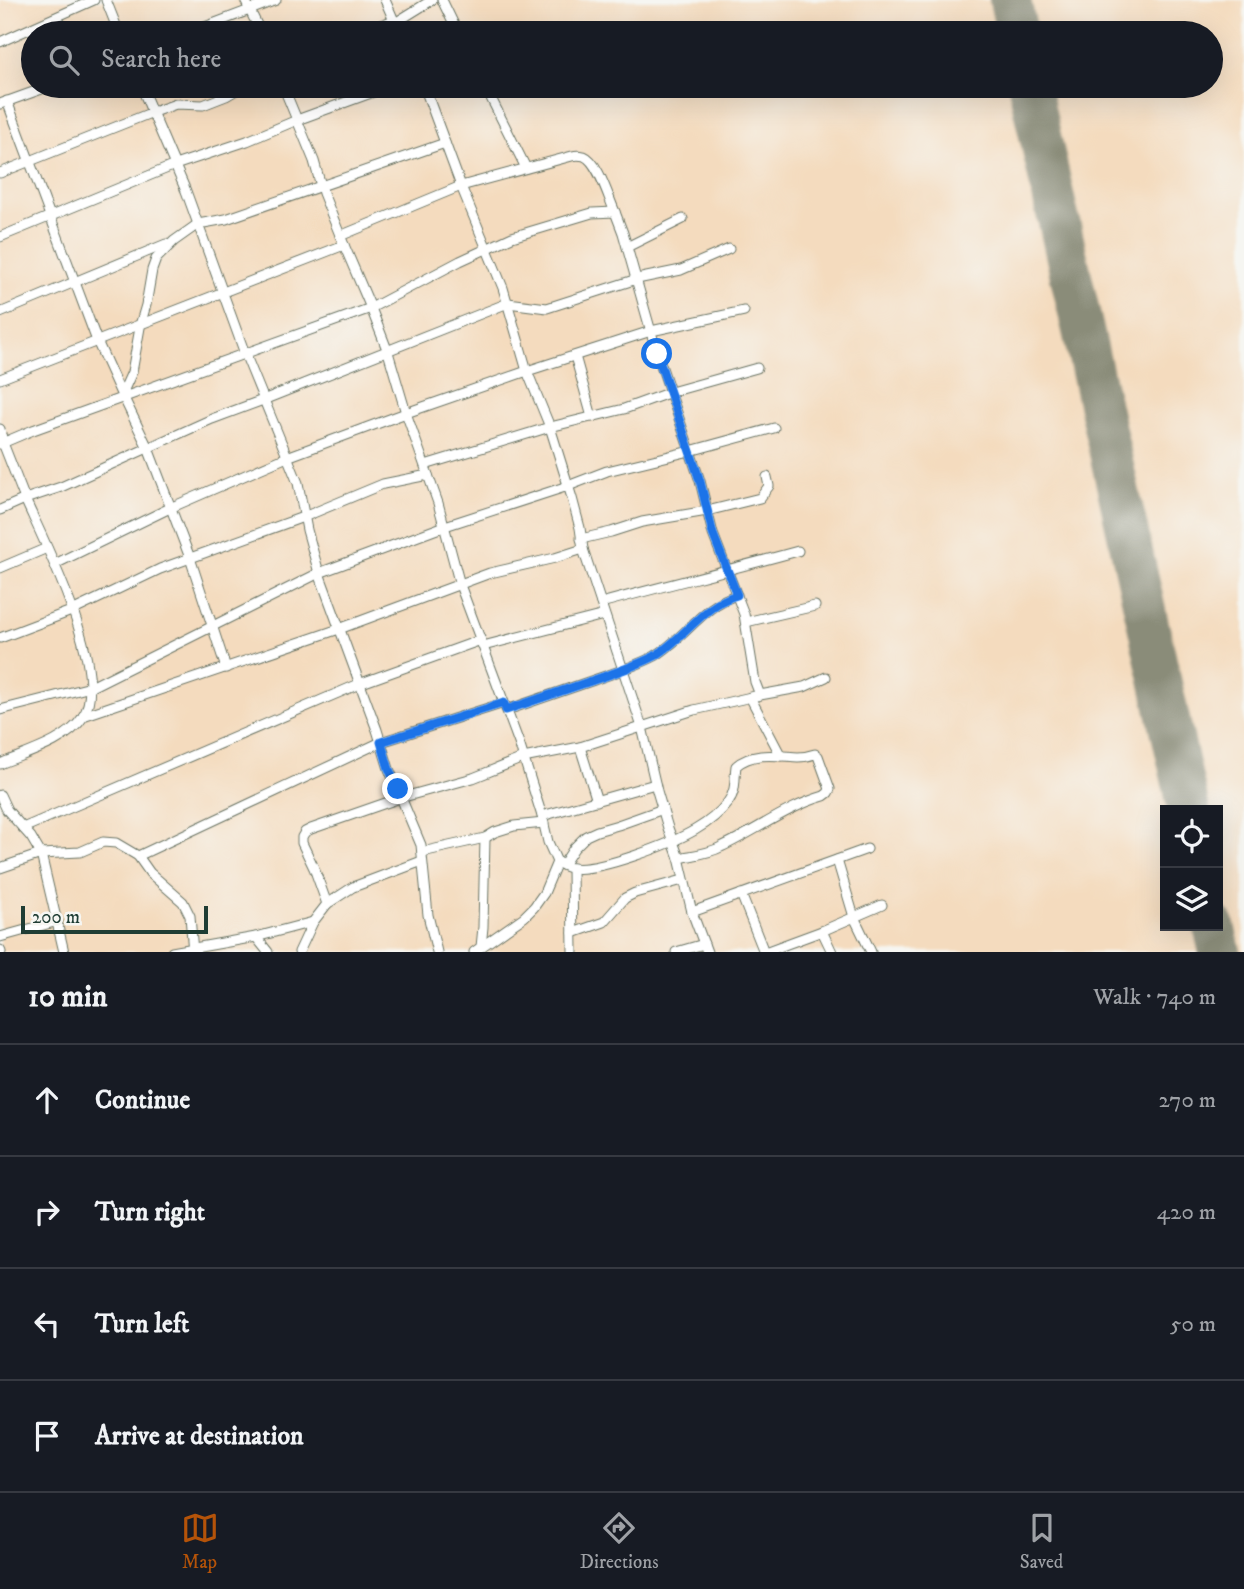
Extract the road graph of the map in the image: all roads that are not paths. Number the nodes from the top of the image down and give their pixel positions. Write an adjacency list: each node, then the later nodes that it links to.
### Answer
1 (94, 0): 9 (street)
2 (106, 0): 10 (street)
3 (245, 0): 8 (street)
4 (276, 0): 8 (street)
5 (384, 0): 13 (street)
6 (432, 0): 14 (street)
7 (442, 0): 15 (street)
8 (250, 11): 11 (street); 12 (street)
9 (46, 21)
10 (114, 21)
11 (222, 21)
12 (255, 21)
13 (394, 21)
14 (398, 21)
15 (452, 21)
16 (21, 32): 17 (street)
17 (0, 41)
18 (21, 96): 25 (street)
19 (147, 98): 26 (street)
20 (221, 98): 26 (street)
21 (288, 98): 27 (street)
22 (357, 98): 27 (street)
23 (428, 98): 28 (street)
24 (491, 98): 31 (street)
25 (4, 102): 29 (street)
26 (153, 112): 29 (street); 30 (street)
27 (297, 120): 30 (street); 34 (street)
28 (445, 143): 33 (street); 34 (street)
29 (30, 160): 32 (street); 36 (street)
30 (175, 165): 36 (street); 38 (street)
31 (526, 168): 33 (street); 35 (street)
32 (0, 173)
33 (461, 186): 39 (street); 44 (street)
34 (322, 187): 38 (street); 39 (street)
35 (615, 212): 43 (street); 44 (street)
36 (50, 217): 40 (street); 47 (street)
37 (683, 219): 43 (street)
38 (198, 225): 41 (street); 48 (street)
39 (340, 236): 42 (street)
40 (0, 237)
41 (174, 241): 47 (street); 53 (street)
42 (344, 245): 48 (street); 50 (street)
43 (628, 247): 46 (street)
44 (486, 248): 49 (street); 50 (street)
45 (729, 248): 46 (street)
46 (637, 279): 49 (street); 54 (street)
47 (75, 282): 52 (street); 55 (street)
48 (223, 292): 53 (street); 57 (street)
49 (508, 303): 56 (street); 60 (street)
50 (371, 308): 56 (street); 57 (street)
51 (744, 311): 54 (street)
52 (0, 313)
53 (141, 324): 55 (street); 63 (street)
54 (651, 331): 58 (street); 62 (street)
55 (97, 341): 61 (street); 63 (street)
56 (388, 352): 64 (street); 65 (street)
57 (245, 354): 63 (street); 64 (street)
58 (575, 356): 60 (street); 66 (street)
59 (757, 368): 62 (street)
60 (527, 371): 65 (street); 67 (street)
61 (0, 379)
62 (671, 393): 66 (street); 72 (street)
63 (123, 398): 70 (street); 71 (street)
64 (263, 400): 71 (street); 73 (street)
65 (406, 413): 73 (street); 74 (street)
66 (592, 417): 67 (street)
67 (550, 427): 74 (street); 76 (street)
68 (774, 428): 72 (street)
69 (0, 429): 70 (street)
70 (2, 443): 77 (street)
71 (148, 448): 77 (street); 78 (street)
72 (690, 451): 76 (street); 80 (street)
73 (287, 457): 78 (street); 81 (street)
74 (427, 470): 81 (street); 82 (street)
75 (767, 477): 80 (street)
76 (568, 486): 82 (street); 83 (street)
77 (25, 499): 79 (street); 84 (street)
78 (170, 508): 86 (street); 87 (street)
79 (0, 510)
80 (707, 511): 83 (street); 89 (street)
81 (306, 516): 86 (street); 90 (street)
82 (445, 526): 90 (street); 91 (street)
83 (582, 544): 91 (street); 93 (street)
84 (47, 548): 87 (street); 88 (street)
85 (798, 551): 89 (street)
86 (191, 558): 95 (street); 98 (street)
87 (55, 564): 95 (street)
88 (0, 568)
89 (727, 571): 92 (street); 93 (street)
90 (319, 572): 98 (street); 99 (street)
91 (460, 585): 99 (street); 101 (street)
92 (737, 595): 97 (street); 103 (street)
93 (601, 603): 96 (street)
94 (815, 606): 97 (street)
95 (74, 610): 100 (street); 106 (street)
96 (604, 615): 101 (street); 103 (street)
97 (746, 622): 107 (street)
98 (212, 626): 102 (street); 106 (street)
99 (339, 629): 102 (street); 105 (street)
100 (0, 638)
101 (482, 643): 105 (street); 108 (street)
102 (226, 668): 110 (street)
103 (624, 669): 108 (street); 111 (street)
104 (826, 677): 107 (street)
105 (359, 684): 112 (street); 123 (street)
106 (90, 687): 109 (street); 110 (street)
107 (755, 696): 111 (street); 114 (street)
108 (505, 706): 112 (street); 115 (street)
109 (0, 710)
110 (83, 716): 116 (street)
111 (642, 727): 113 (street); 117 (street)
112 (381, 742): 119 (street); 128 (street)
113 (580, 747): 115 (street); 120 (street)
114 (782, 756): 125 (street); 130 (street)
115 (523, 758): 119 (street); 122 (street)
116 (0, 764)
117 (655, 784): 120 (street); 121 (street)
118 (0, 794): 123 (street)
119 (400, 798): 129 (street); 136 (street)
120 (597, 801): 122 (street)
121 (663, 809): 125 (street); 132 (street)
122 (543, 819): 124 (street); 132 (street)
123 (23, 828): 127 (street)
124 (485, 838): 129 (street); 148 (street)
125 (672, 840): 130 (street); 132 (street)
126 (867, 849): 131 (street)
127 (41, 854): 128 (street); 133 (street); 140 (street)
128 (138, 856): 147 (street)
129 (422, 857): 136 (street); 153 (street)
130 (679, 858): 134 (street)
131 (837, 860): 135 (street); 139 (street)
132 (564, 865): 143 (street); 148 (street)
133 (0, 868)
134 (683, 880): 138 (street); 143 (street)
135 (741, 894): 138 (street); 156 (street)
136 (327, 904): 141 (street)
137 (882, 905): 139 (street)
138 (692, 912): 146 (street)
139 (854, 917): 142 (street); 158 (street)
140 (58, 921): 144 (street); 149 (street)
141 (313, 922): 145 (street); 152 (street)
142 (822, 931): 156 (street); 157 (street)
143 (573, 933): 154 (street)
144 (0, 937)
145 (256, 937): 147 (street); 151 (street)
146 (705, 948): 155 (street)
147 (193, 950): 150 (street)
148 (477, 950)
149 (64, 952)
150 (172, 952)
151 (268, 952)
152 (299, 952)
153 (437, 952)
154 (573, 952)
155 (676, 952)
156 (764, 952)
157 (832, 952)
158 (870, 952)

